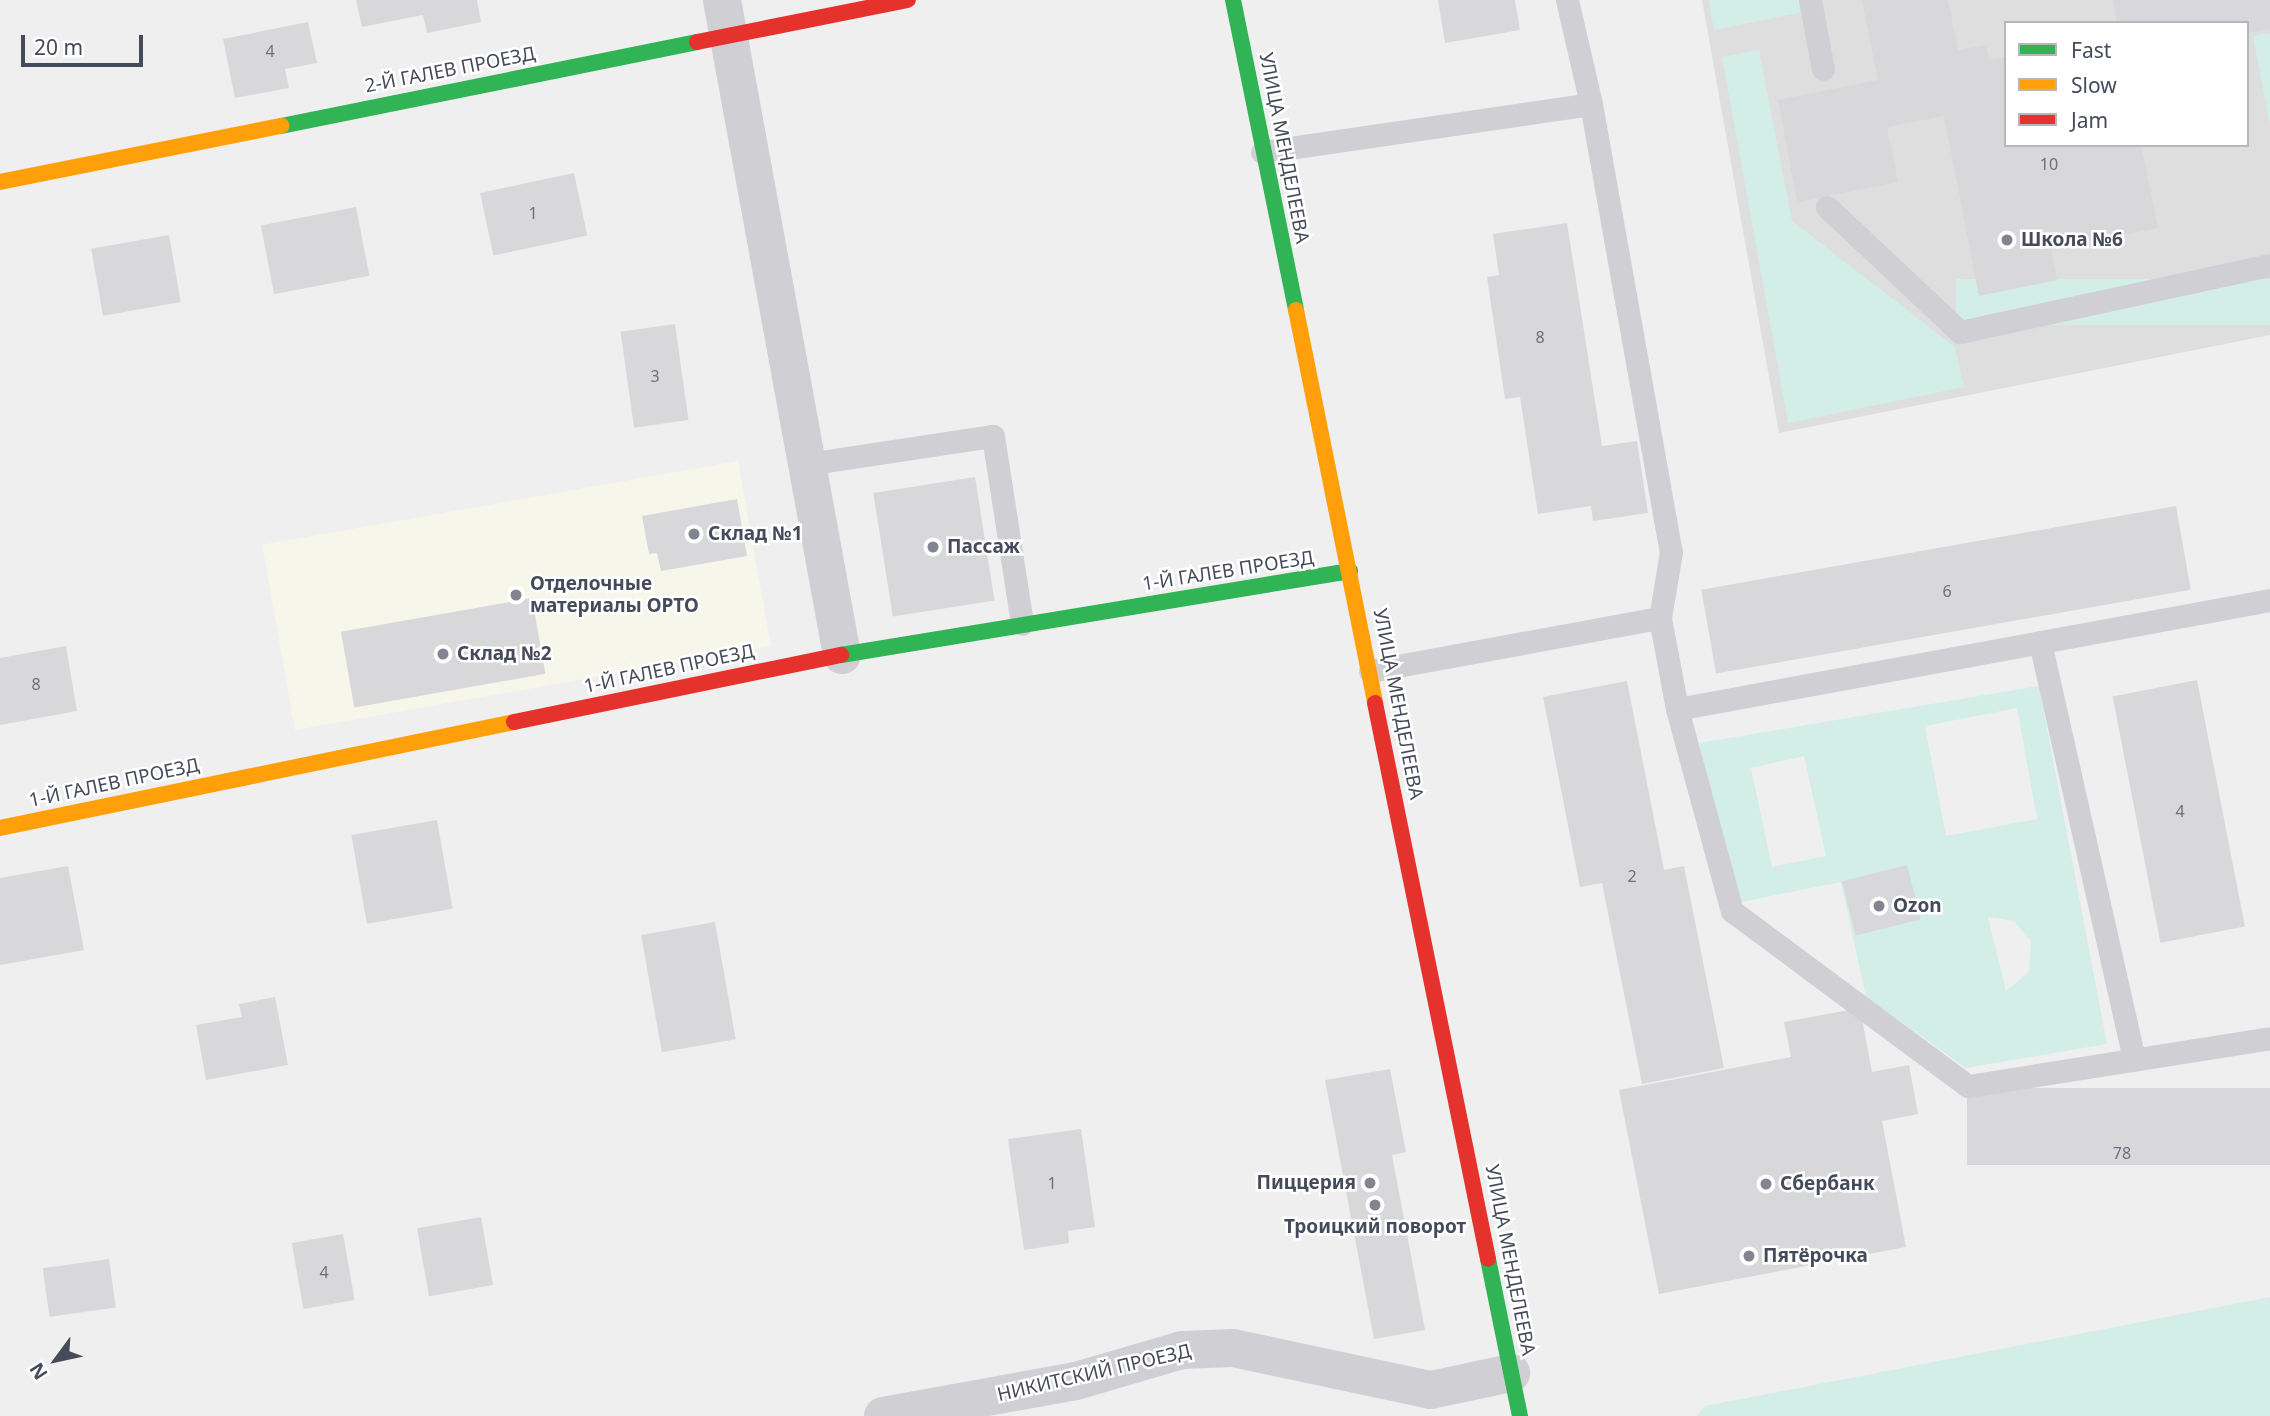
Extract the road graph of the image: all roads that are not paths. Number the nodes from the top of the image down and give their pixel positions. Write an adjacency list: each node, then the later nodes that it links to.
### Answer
1 (908, 0): 5 (street, 2-Й ГАЛЕВ ПРОЕЗД)
2 (1233, 0): 8 (street, УЛИЦА МЕНДЕЛЕЕВА)
3 (1567, 0): 7 (lane)
4 (1810, 0): 6 (lane)
5 (725, 17): 9 (street, 2-Й ГАЛЕВ ПРОЕЗД); 12 (street)
6 (1823, 69)
7 (1591, 104): 8 (lane); 15 (lane)
8 (1262, 152): 13 (street, УЛИЦА МЕНДЕЛЕЕВА)
9 (0, 182)
10 (1827, 206): 11 (lane)
11 (2270, 265)
12 (807, 464): 16 (lane); 18 (street)
13 (1350, 571): 16 (street, 1-Й ГАЛЕВ ПРОЕЗД); 19 (street, УЛИЦА МЕНДЕЛЕЕВА)
14 (2270, 600): 17 (lane)
15 (1660, 618): 19 (lane); 20 (lane)
16 (1022, 624): 18 (street, 1-Й ГАЛЕВ ПРОЕЗД)
17 (2040, 642): 20 (lane); 23 (lane)
18 (842, 654): 21 (street, 1-Й ГАЛЕВ ПРОЕЗД)
19 (1370, 671): 24 (street, УЛИЦА МЕНДЕЛЕЕВА)
20 (1677, 709): 23 (lane)
21 (0, 828)
22 (2270, 1038): 23 (lane)
23 (2134, 1060)
24 (1511, 1373): 25 (street, НИКИТСКИЙ ПРОЕЗД); 26 (street, УЛИЦА МЕНДЕЛЕЕВА)
25 (883, 1416)
26 (1520, 1416)

